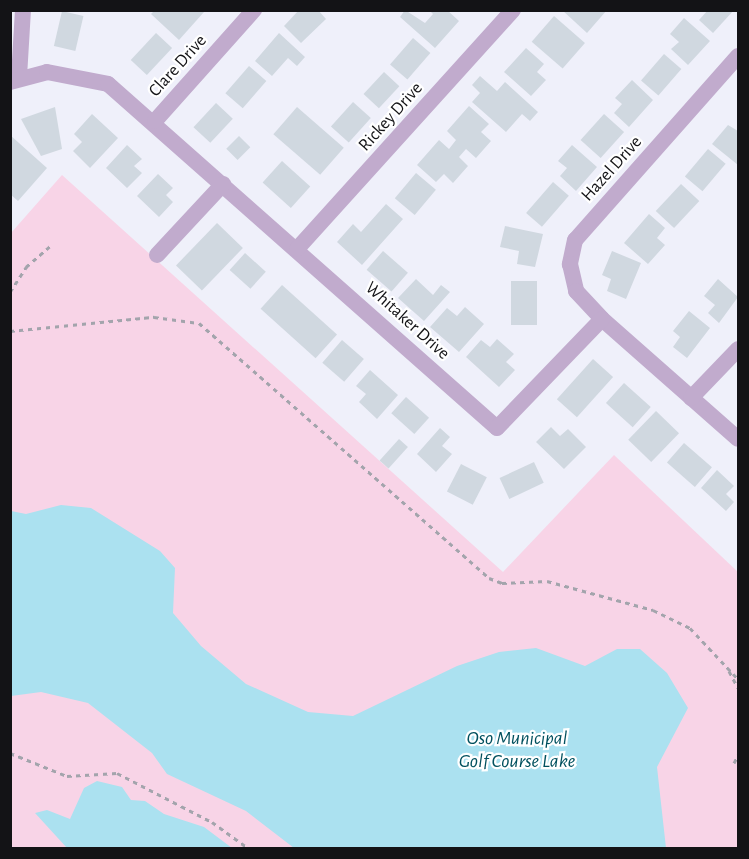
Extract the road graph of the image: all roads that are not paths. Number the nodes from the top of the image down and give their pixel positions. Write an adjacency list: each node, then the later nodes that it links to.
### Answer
1 (22, 10): 5 (street)
2 (254, 10): 6 (street, Clare Drive)
3 (513, 10): 8 (street, Rickey Drive)
4 (738, 56): 10 (street, Hazel Drive)
5 (15, 79): 6 (street, Whitaker Drive)
6 (155, 121): 7 (street, Whitaker Drive)
7 (223, 184): 8 (street, Whitaker Drive); 9 (street)
8 (297, 249): 10 (street, Whitaker Drive)
9 (157, 255)
10 (602, 320): 12 (street)
11 (738, 349): 12 (street)
12 (691, 398): 13 (street)
13 (738, 439)

